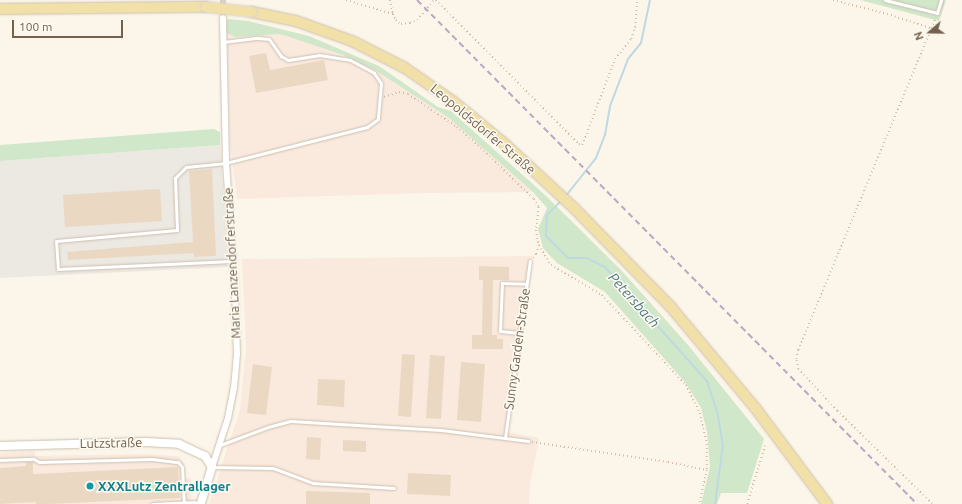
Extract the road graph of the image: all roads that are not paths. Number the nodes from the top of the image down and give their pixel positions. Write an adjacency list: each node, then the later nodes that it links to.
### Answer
1 (885, 0): 2 (lane)
2 (941, 0)
3 (0, 9): 21 (main road, Leopoldsdorfer Straße, bridge)
4 (223, 18): 5 (street, Maria Lanzendorferstraße)
5 (223, 42): 6 (street, Maria Lanzendorferstraße); 6 (lane)
6 (226, 163): 7 (street, Maria Lanzendorferstraße); 7 (lane)
7 (233, 261): 13 (street, Maria Lanzendorferstraße)
8 (530, 261): 9 (lane, Sunny Garden-Straße)
9 (526, 284): 10 (lane, Sunny Garden-Straße); 10 (lane)
10 (519, 333): 11 (lane, Sunny Garden-Straße)
11 (505, 438): 12 (lane); 13 (lane)
12 (528, 441)
13 (220, 445): 16 (street, Maria Lanzendorferstraße)
14 (0, 446): 16 (street, Lutzstraße)
15 (0, 460): 18 (lane)
16 (212, 467): 17 (lane); 20 (street, Maria Lanzendorferstraße)
17 (394, 488)
18 (182, 503): 19 (lane); 20 (lane)
19 (152, 504)
20 (202, 504)
21 (827, 504)

